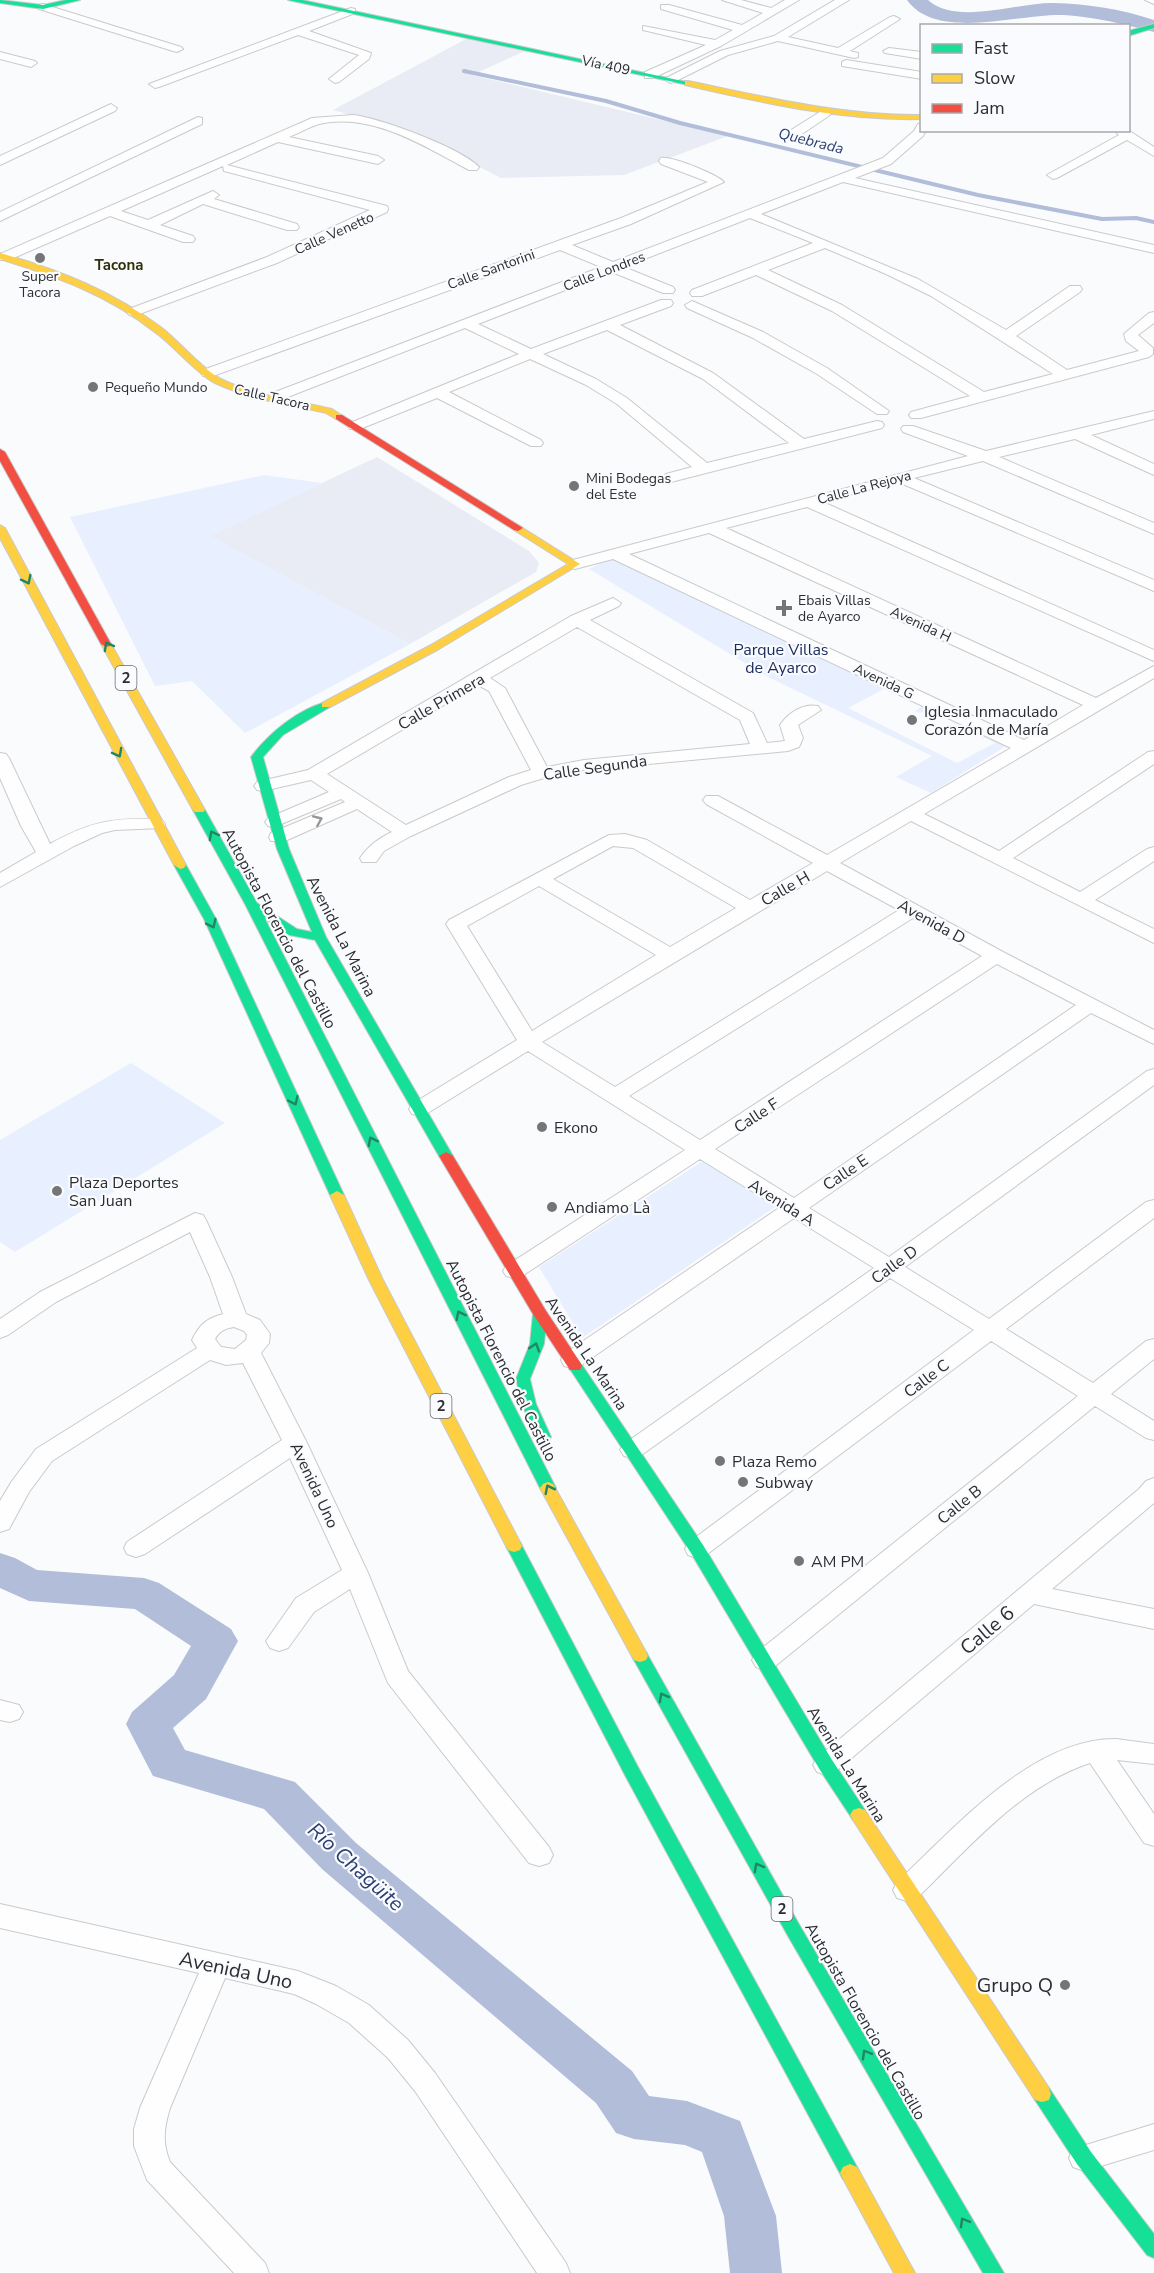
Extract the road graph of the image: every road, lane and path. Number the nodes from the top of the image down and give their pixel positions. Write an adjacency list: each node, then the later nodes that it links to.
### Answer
1 (76, 0): 7 (main road)
2 (292, 0): 9 (main road, Vía 409)
3 (728, 0): 10 (street)
4 (793, 0): 10 (street)
5 (843, 0): 17 (street)
6 (0, 1): 7 (main road)
7 (43, 7): 19 (street)
8 (665, 7): 14 (street)
9 (351, 11): 15 (street); 26 (main road, Vía 409)
10 (772, 12): 14 (street)
11 (894, 18): 21 (street)
12 (648, 28): 18 (street)
13 (1148, 28): 16 (main road)
14 (743, 29): 18 (street)
15 (298, 31): 28 (street); 30 (street)
16 (1130, 33)
17 (778, 38): 21 (street); 25 (street)
18 (717, 44): 26 (street)
19 (177, 48)
20 (889, 51): 23 (street)
21 (839, 52): 27 (street)
22 (0, 55): 24 (street)
23 (920, 56)
24 (31, 63)
25 (698, 64): 29 (street); 31 (street)
26 (649, 75): 29 (main road, Vía 409)
27 (920, 76)
28 (335, 79)
29 (670, 79): 31 (main road, Vía 409)
30 (155, 84)
31 (691, 84): 33 (main road, Vía 409)
32 (111, 108): 42 (street)
33 (826, 112): 34 (main road, Vía 409); 38 (street)
34 (920, 117)
35 (198, 121): 50 (street)
36 (920, 130): 47 (street, Calle Londres)
37 (1124, 133): 40 (street); 46 (street)
38 (792, 135)
39 (275, 138): 41 (street); 44 (street); 48 (street)
40 (1154, 152)
41 (378, 160)
42 (0, 161)
43 (665, 161): 55 (street, Calle Santorini)
44 (473, 167)
45 (228, 168): 63 (street, Calle Venetto)
46 (1053, 175)
47 (844, 179): 49 (street, Calle Londres); 56 (street)
48 (109, 211): 51 (street); 57 (street)
49 (750, 214): 54 (street); 58 (street, Calle Londres)
50 (0, 217)
51 (149, 225): 52 (street); 53 (street)
52 (292, 226)
53 (188, 239)
54 (823, 244): 59 (street); 67 (street)
55 (560, 245): 58 (street); 69 (street, Calle Santorini)
56 (1154, 249)
57 (2, 257): 63 (main road, Calle Tacora)
58 (614, 268): 61 (street); 65 (street, Calle Londres)
59 (756, 270): 62 (street); 72 (street)
60 (1075, 289): 67 (street)
61 (667, 297): 62 (street); 66 (street)
62 (695, 299): 75 (street)
63 (134, 312): 69 (main road, Calle Tacora)
64 (1154, 316): 70 (street)
65 (465, 323): 68 (street); 73 (street, Calle Londres)
66 (607, 324): 68 (street); 79 (street)
67 (1007, 336): 70 (street)
68 (530, 354): 71 (street); 83 (street)
69 (208, 373): 73 (main road, Calle Tacora)
70 (1064, 375): 72 (street)
71 (437, 392): 76 (street); 78 (street)
72 (982, 396): 75 (street)
73 (275, 397): 76 (main road, Calle Tacora)
74 (1154, 415): 77 (street, Calle La Rejoya)
75 (900, 418): 79 (street); 81 (street)
76 (355, 426): 91 (main road, Calle Tacora)
77 (1077, 434): 81 (street, Calle La Rejoya); 82 (street)
78 (536, 443)
79 (801, 444): 83 (street)
80 (0, 452): 122 (main road, Autopista Florencio del Castillo / 2, one-way to 80)
81 (984, 456): 85 (street, Calle La Rejoya); 89 (street)
82 (1150, 465)
83 (704, 469): 84 (street)
84 (671, 477)
85 (899, 477): 86 (street, Calle La Rejoya); 92 (street)
86 (807, 501): 88 (street, Calle La Rejoya); 95 (street)
87 (0, 528): 111 (main road, 2, one-way to 111)
88 (712, 528): 90 (street, Calle La Rejoya); 98 (street, Avenida H)
89 (1154, 530)
90 (614, 553): 91 (street, Calle La Rejoya); 100 (street, Avenida G)
91 (575, 564): 106 (main road, Avenida La Marina)
92 (1154, 586)
93 (613, 603): 94 (street, Calle Primera)
94 (578, 620): 97 (street, Calle Primera); 101 (street)
95 (1154, 656)
96 (1154, 671): 98 (street, Calle H)
97 (480, 679): 104 (street); 105 (street, Calle Primera)
98 (1097, 705): 100 (street, Calle H)
99 (812, 710): 101 (street, Calle Segunda)
100 (1024, 747): 110 (street, Calle H)
101 (760, 748): 104 (street, Calle Segunda)
102 (1154, 756): 117 (street)
103 (0, 758): 115 (street)
104 (541, 773): 113 (street, Calle Segunda)
105 (314, 774): 106 (street, Calle Primera); 107 (street)
106 (263, 786): 112 (main road, Avenida La Marina)
107 (341, 792): 109 (street); 112 (street)
108 (712, 800): 118 (street, Avenida D)
109 (357, 803): 112 (street, one-way to 109); 113 (street)
110 (911, 814): 117 (street); 118 (street, Calle H)
111 (156, 824): 115 (street); 177 (main road, 2, one-way to 177)
112 (276, 829): 125 (main road, Avenida La Marina)
113 (405, 832): 116 (street, Calle Segunda)
114 (1154, 853): 121 (street)
115 (46, 854): 120 (street)
116 (369, 858)
117 (999, 858): 121 (street)
118 (827, 863): 123 (street, Calle H); 124 (street, Avenida D)
119 (540, 879): 123 (street); 127 (street); 131 (street, Avenida A)
120 (0, 881)
121 (1082, 900): 126 (street)
122 (251, 904): 125 (main road); 156 (main road, Autopista Florencio del Castillo / 2, one-way to 122)
123 (750, 908): 127 (street, Calle H)
124 (912, 910): 128 (street, Avenida D); 133 (street)
125 (320, 937): 134 (main road, Avenida La Marina)
126 (1154, 937)
127 (670, 955): 131 (street, Calle H)
128 (996, 956): 129 (street, Avenida D); 135 (street, Calle F)
129 (1090, 1005): 130 (street, Avenida D); 137 (street, Calle E)
130 (1154, 1038)
131 (530, 1043): 133 (street, Avenida A); 134 (street, Calle H)
132 (1154, 1075): 138 (street, Calle D)
133 (614, 1097): 135 (street, Avenida A)
134 (419, 1109): 139 (main road, Avenida La Marina)
135 (701, 1151): 137 (street, Avenida A); 139 (street, Calle F)
136 (1154, 1207): 143 (street, Calle C)
137 (792, 1208): 138 (street, Avenida A); 147 (street, Calle E)
138 (890, 1267): 143 (street, Avenida A); 152 (street, Calle D)
139 (514, 1271): 140 (main road, Avenida La Marina)
140 (540, 1314): 147 (main road, Avenida La Marina); 151 (main road, one-way to 140)
141 (236, 1319): 142 (street); 145 (street); 146 (street)
142 (0, 1330)
143 (989, 1331): 148 (street, Avenida A); 158 (street, Calle C)
144 (1154, 1347): 148 (street, Calle B)
145 (208, 1351): 146 (street); 155 (street)
146 (249, 1353): 150 (street, Avenida Uno)
147 (572, 1360): 152 (main road, Avenida La Marina)
148 (1094, 1395): 149 (street, Avenida A); 163 (street, Calle B)
149 (1154, 1432)
150 (295, 1443): 157 (street); 159 (street, Avenida Uno)
151 (548, 1447)
152 (632, 1450): 158 (main road, Avenida La Marina)
153 (564, 1490): 156 (main road)
154 (1152, 1492): 160 (street, Calle 6)
155 (0, 1523)
156 (575, 1541): 178 (main road, Autopista Florencio del Castillo / 2, one-way to 156)
157 (136, 1548)
158 (697, 1549): 163 (main road, Avenida La Marina)
159 (356, 1573): 162 (street); 168 (street, Avenida Uno)
160 (1030, 1594): 161 (street); 166 (street, Calle 6)
161 (1154, 1619)
162 (279, 1641)
163 (765, 1660): 166 (main road, Avenida La Marina)
164 (1096, 1750): 165 (street); 167 (street); 169 (street)
165 (1154, 1754)
166 (826, 1766): 169 (main road, Avenida La Marina)
167 (1154, 1835)
168 (539, 1855)
169 (907, 1890): 173 (main road, Avenida La Marina)
170 (0, 1916): 171 (street, Avenida Uno)
171 (216, 1966): 175 (street); 176 (street, Avenida Uno)
172 (1154, 2137): 173 (street)
173 (1084, 2158): 174 (main road, Avenida La Marina)
174 (1154, 2249)
175 (254, 2273)
176 (555, 2273)
177 (905, 2273)
178 (994, 2273)

